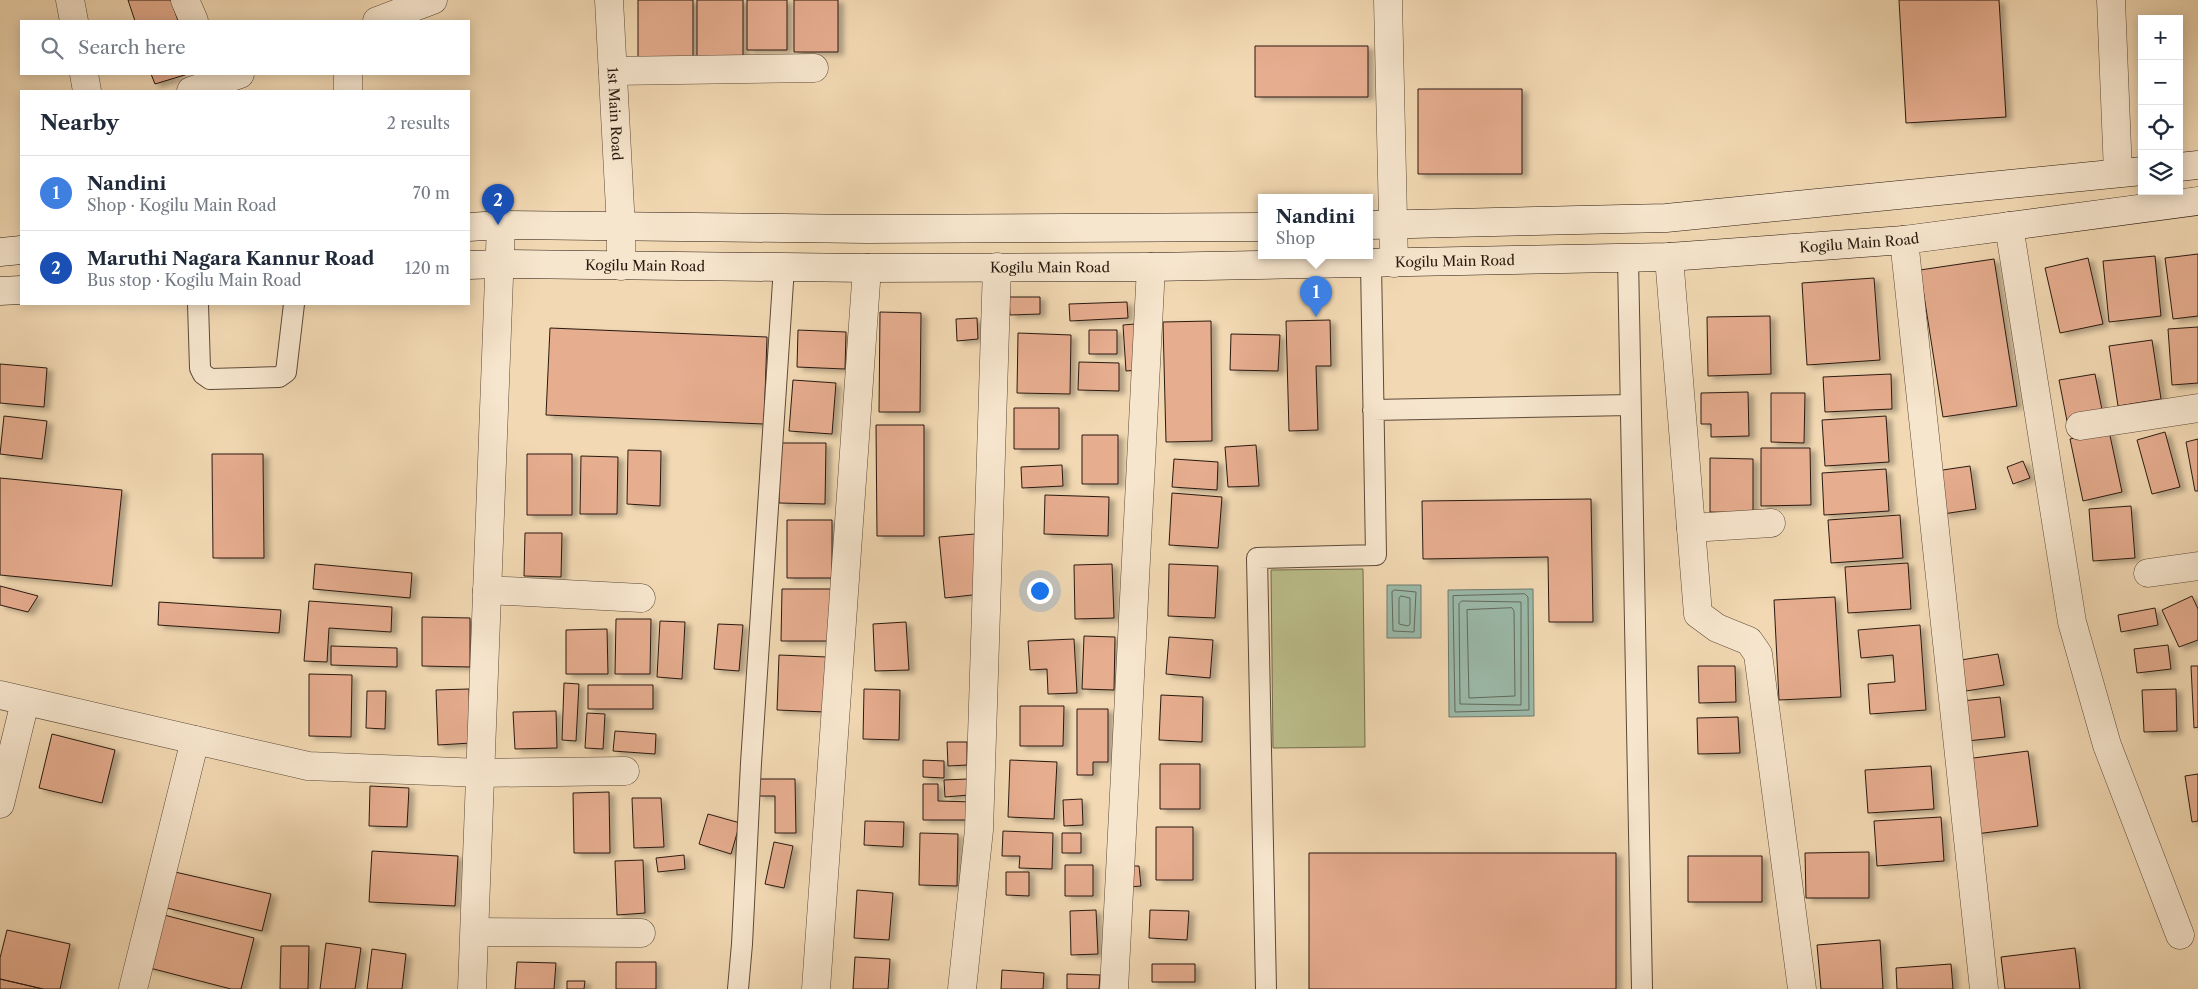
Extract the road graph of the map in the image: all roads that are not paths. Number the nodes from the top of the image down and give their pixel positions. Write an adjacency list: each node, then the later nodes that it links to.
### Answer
1 (70, 0): 7 (street)
2 (185, 0): 8 (street)
3 (433, 0): 9 (street)
4 (609, 0): 11 (street, 1st Main Road)
5 (1388, 0): 23 (street)
6 (2112, 0): 20 (street)
7 (74, 20)
8 (194, 20)
9 (380, 20)
10 (814, 68): 11 (street)
11 (613, 71): 27 (street, 1st Main Road)
12 (84, 75): 15 (street)
13 (348, 75): 17 (street)
14 (224, 80): 16 (street)
15 (88, 90)
16 (194, 90)
17 (348, 90)
18 (2198, 165): 19 (street)
19 (2183, 167)
20 (2130, 172): 23 (street)
21 (2198, 201): 24 (street, Kogilu Main Road)
22 (502, 225): 25 (street); 27 (street); 34 (street)
23 (1381, 225): 33 (street)
24 (2008, 226): 28 (street, Kogilu Main Road); 62 (street)
25 (470, 227)
26 (1258, 227): 27 (street)
27 (621, 228): 36 (street, 1st Main Road)
28 (1904, 240): 31 (street, Kogilu Main Road); 72 (street)
29 (20, 250): 30 (street)
30 (0, 252)
31 (1669, 257): 32 (street, Kogilu Main Road); 50 (street)
32 (1628, 258): 33 (street, Kogilu Main Road); 45 (lane)
33 (1382, 263): 39 (street, Kogilu Main Road); 47 (lane)
34 (499, 264): 35 (street, Kogilu Main Road); 36 (street, Kogilu Main Road); 53 (street)
35 (470, 265)
36 (621, 266): 37 (street, Kogilu Main Road)
37 (784, 267): 40 (street, Kogilu Main Road); 65 (lane)
38 (997, 267): 39 (street, Kogilu Main Road); 40 (street, Kogilu Main Road); 67 (street)
39 (1151, 267): 68 (street)
40 (868, 268): 66 (street)
41 (20, 290): 42 (street)
42 (0, 291)
43 (198, 305): 44 (lane)
44 (294, 305)
45 (1630, 405): 47 (lane); 70 (lane)
46 (2198, 408): 48 (street)
47 (1373, 410): 69 (lane)
48 (2080, 426)
49 (1771, 523): 50 (street)
50 (1691, 528): 71 (street)
51 (2198, 566): 52 (street)
52 (2148, 573)
53 (487, 590): 54 (street); 58 (street)
54 (641, 598)
55 (13, 698): 56 (street); 59 (street)
56 (195, 740): 58 (street); 63 (street)
57 (625, 771): 58 (street)
58 (480, 773): 60 (street)
59 (0, 804)
60 (474, 932): 61 (street); 64 (street)
61 (641, 934)
62 (2180, 935)
63 (133, 989)
64 (472, 989)
65 (738, 989)
66 (816, 989)
67 (962, 989)
68 (1114, 989)
69 (1266, 989)
70 (1642, 989)
71 (1802, 989)
72 (1984, 989)

